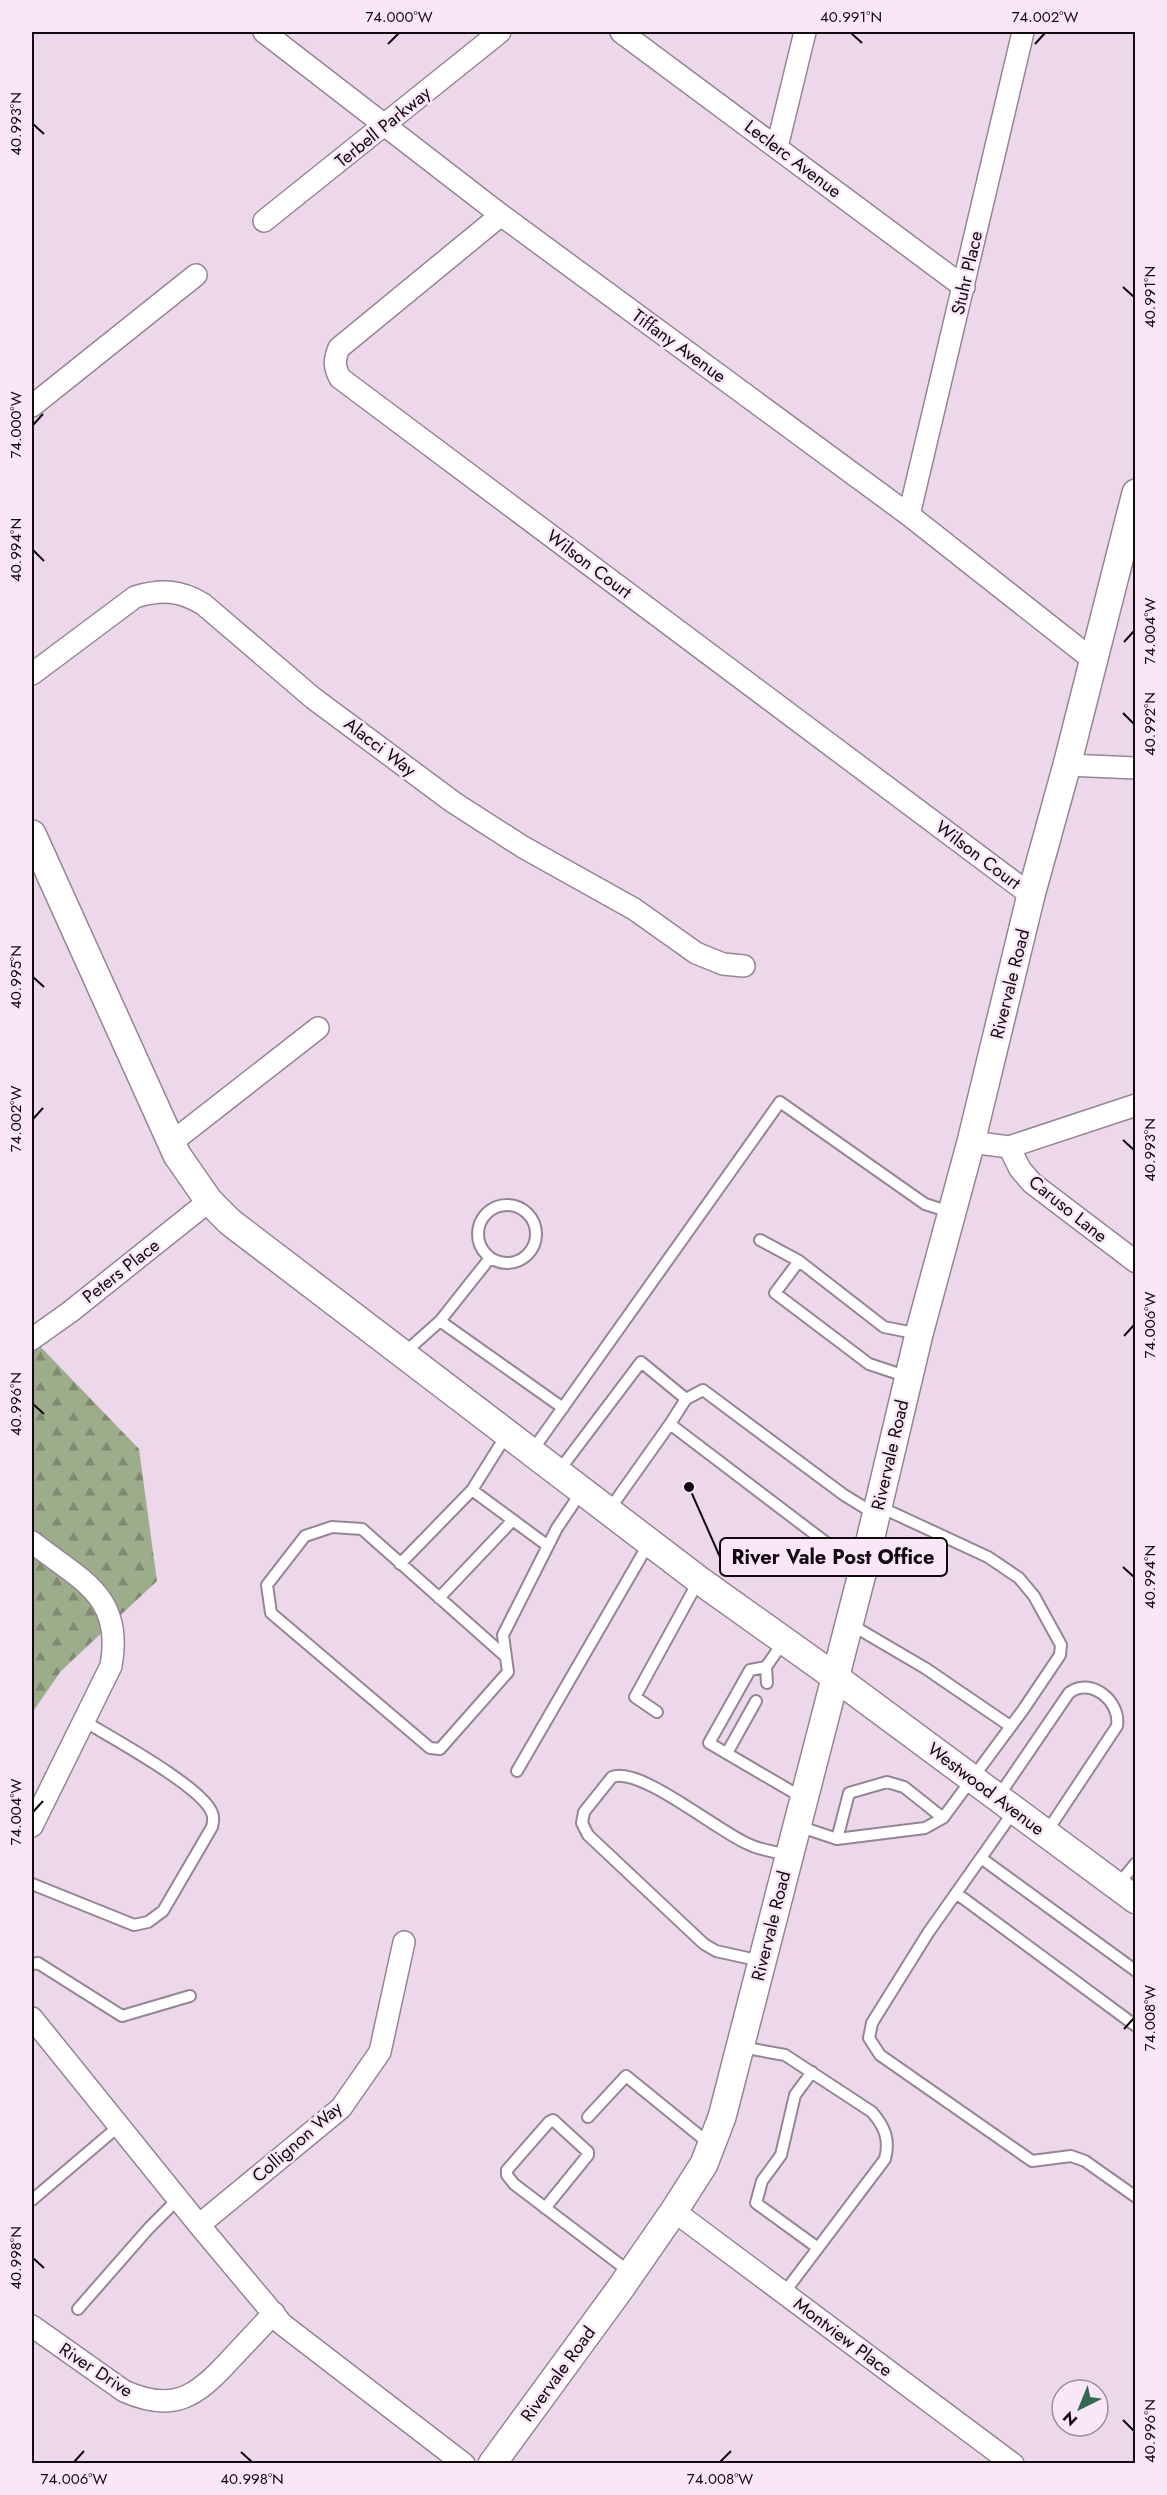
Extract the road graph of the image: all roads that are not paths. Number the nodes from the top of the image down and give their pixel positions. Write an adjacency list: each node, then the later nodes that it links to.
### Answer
1 (264, 32): 6 (street, Tiffany Avenue)
2 (500, 32): 6 (street, Terbell Parkway)
3 (621, 32): 7 (street, Leclerc Avenue)
4 (805, 32): 7 (street)
5 (1023, 32): 11 (street, Stuhr Place)
6 (386, 125): 8 (street, Tiffany Avenue); 9 (street, Terbell Parkway)
7 (777, 147): 11 (street, Leclerc Avenue)
8 (501, 216): 14 (street, Tiffany Avenue); 20 (street, Wilson Court)
9 (264, 221)
10 (196, 275): 12 (street)
11 (964, 287): 14 (street, Stuhr Place)
12 (32, 406)
13 (1136, 493): 15 (street, Rivervale Road)
14 (909, 514): 15 (street, Tiffany Avenue)
15 (1093, 660): 17 (street, Rivervale Road)
16 (32, 674): 21 (street, Alacci Way)
17 (1067, 765): 18 (street); 20 (street, Rivervale Road)
18 (1136, 768)
19 (32, 834): 24 (street, Westwood Avenue)
20 (1031, 896): 25 (street, Rivervale Road)
21 (744, 966)
22 (318, 1028): 24 (street)
23 (1136, 1105): 26 (street)
24 (172, 1142): 27 (street, Westwood Avenue)
25 (971, 1142): 26 (street); 28 (street, Rivervale Road)
26 (1009, 1147): 32 (street, Caruso Lane)
27 (210, 1201): 35 (street, Peters Place); 36 (street, Westwood Avenue)
28 (951, 1213): 34 (street, Rivervale Road); 39 (lane)
29 (760, 1240): 31 (lane)
30 (490, 1258): 30 (lane); 33 (lane)
31 (799, 1261): 34 (lane); 37 (lane)
32 (1136, 1262)
33 (440, 1321): 36 (lane); 39 (lane)
34 (919, 1334): 37 (street, Rivervale Road)
35 (32, 1339)
36 (403, 1354): 41 (street, Westwood Avenue)
37 (909, 1377): 46 (street, Rivervale Road)
38 (686, 1399): 40 (lane); 43 (lane); 46 (lane)
39 (562, 1408): 42 (lane)
40 (670, 1424): 47 (lane); 53 (lane)
41 (508, 1433): 42 (street, Westwood Avenue); 44 (lane)
42 (531, 1452): 43 (street, Westwood Avenue)
43 (558, 1472): 45 (street, Westwood Avenue)
44 (472, 1490): 48 (lane); 52 (lane)
45 (582, 1491): 47 (street, Westwood Avenue); 51 (lane)
46 (877, 1510): 53 (street, Rivervale Road); 65 (lane)
47 (609, 1511): 50 (street, Westwood Avenue)
48 (513, 1520): 51 (lane); 55 (lane)
49 (32, 1542): 64 (street)
50 (650, 1542): 54 (street, Westwood Avenue); 67 (lane)
51 (548, 1546): 58 (lane)
52 (400, 1564): 55 (lane); 58 (lane)
53 (863, 1570): 56 (street, Rivervale Road)
54 (699, 1580): 57 (street, Westwood Avenue); 63 (lane)
55 (439, 1598): 58 (lane)
56 (849, 1623): 60 (street, Rivervale Road); 65 (lane)
57 (784, 1641): 59 (lane); 60 (street, Westwood Avenue)
58 (504, 1656)
59 (766, 1667): 61 (lane); 66 (lane)
60 (836, 1677): 68 (street, Westwood Avenue); 69 (street, Rivervale Road)
61 (767, 1683)
62 (756, 1701): 66 (lane)
63 (657, 1712)
64 (84, 1721): 72 (street); 79 (lane)
65 (1010, 1726): 68 (lane)
66 (726, 1753): 69 (lane)
67 (517, 1772)
68 (971, 1778): 70 (street, Westwood Avenue); 71 (lane)
69 (804, 1798): 73 (street, Rivervale Road)
70 (1006, 1804): 74 (street, Westwood Avenue); 74 (lane); 77 (lane)
71 (943, 1818): 75 (lane); 75 (lane)
72 (32, 1826)
73 (797, 1826): 75 (lane); 76 (street, Rivervale Road)
74 (1046, 1834): 81 (street, Westwood Avenue)
75 (837, 1839)
76 (789, 1855): 83 (street, Rivervale Road); 83 (lane)
77 (981, 1858): 80 (lane); 85 (lane)
78 (1136, 1863): 81 (lane)
79 (32, 1884)
80 (956, 1893): 88 (lane); 94 (lane)
81 (1126, 1893)
82 (404, 1942): 99 (street, Collignon Way)
83 (761, 1961): 89 (street, Rivervale Road)
84 (32, 1964): 86 (lane)
85 (1136, 1971)
86 (190, 1996)
87 (32, 2018): 92 (street)
88 (1136, 2026)
89 (740, 2047): 90 (lane); 93 (street, Rivervale Road)
90 (812, 2072): 100 (lane); 100 (lane)
91 (588, 2117): 93 (lane)
92 (118, 2126): 95 (lane); 96 (street)
93 (711, 2145): 98 (street, Rivervale Road)
94 (1136, 2197)
95 (32, 2199)
96 (178, 2199): 99 (street); 103 (lane)
97 (545, 2208): 97 (lane); 101 (lane)
98 (674, 2211): 101 (street, Rivervale Road); 102 (street, Montview Place)
99 (199, 2225): 104 (street)
100 (818, 2248): 102 (lane)
101 (631, 2273): 107 (street, Rivervale Road)
102 (784, 2293): 108 (street, Montview Place)
103 (78, 2308)
104 (274, 2313): 105 (street, River Drive); 106 (street)
105 (32, 2326)
106 (464, 2463)
107 (492, 2463)
108 (1013, 2463)

